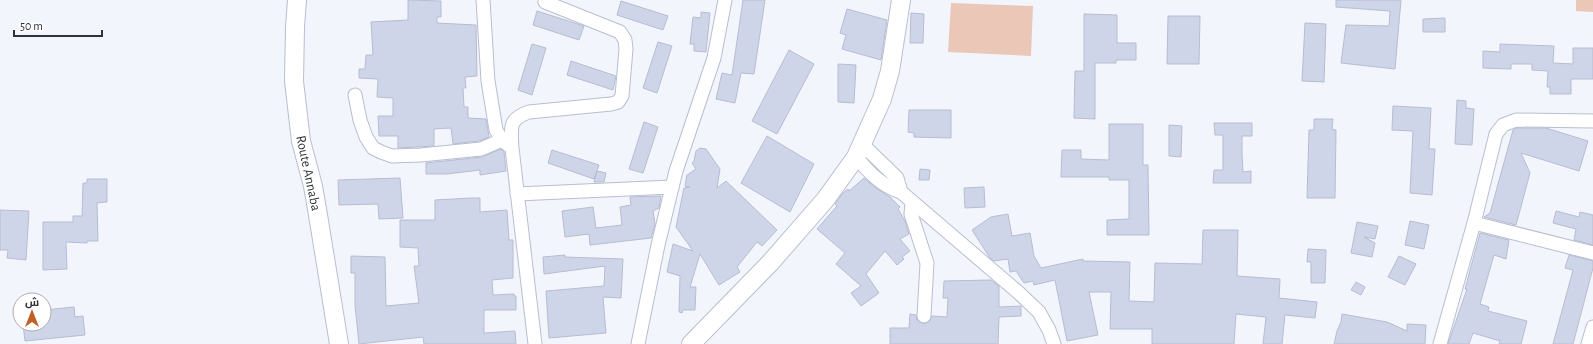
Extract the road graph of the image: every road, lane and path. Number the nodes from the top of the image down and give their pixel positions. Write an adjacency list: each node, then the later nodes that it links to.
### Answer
1 (297, 0): 18 (street, Route Annaba)
2 (483, 0): 8 (street)
3 (725, 0): 11 (street)
4 (901, 0): 10 (street)
5 (545, 2): 9 (street)
6 (355, 94): 8 (street)
7 (1593, 120): 14 (street)
8 (502, 140): 9 (street)
9 (512, 148): 12 (street)
10 (859, 150): 13 (street); 21 (street)
11 (672, 187): 12 (street); 20 (street)
12 (517, 194): 19 (street)
13 (912, 202): 16 (street); 22 (street)
14 (1474, 223): 15 (street); 23 (street)
15 (1593, 253)
16 (924, 316)
17 (1593, 327): 24 (street)
18 (339, 344)
19 (535, 344)
20 (638, 344)
21 (691, 344)
22 (1054, 344)
23 (1440, 344)
24 (1588, 344)

